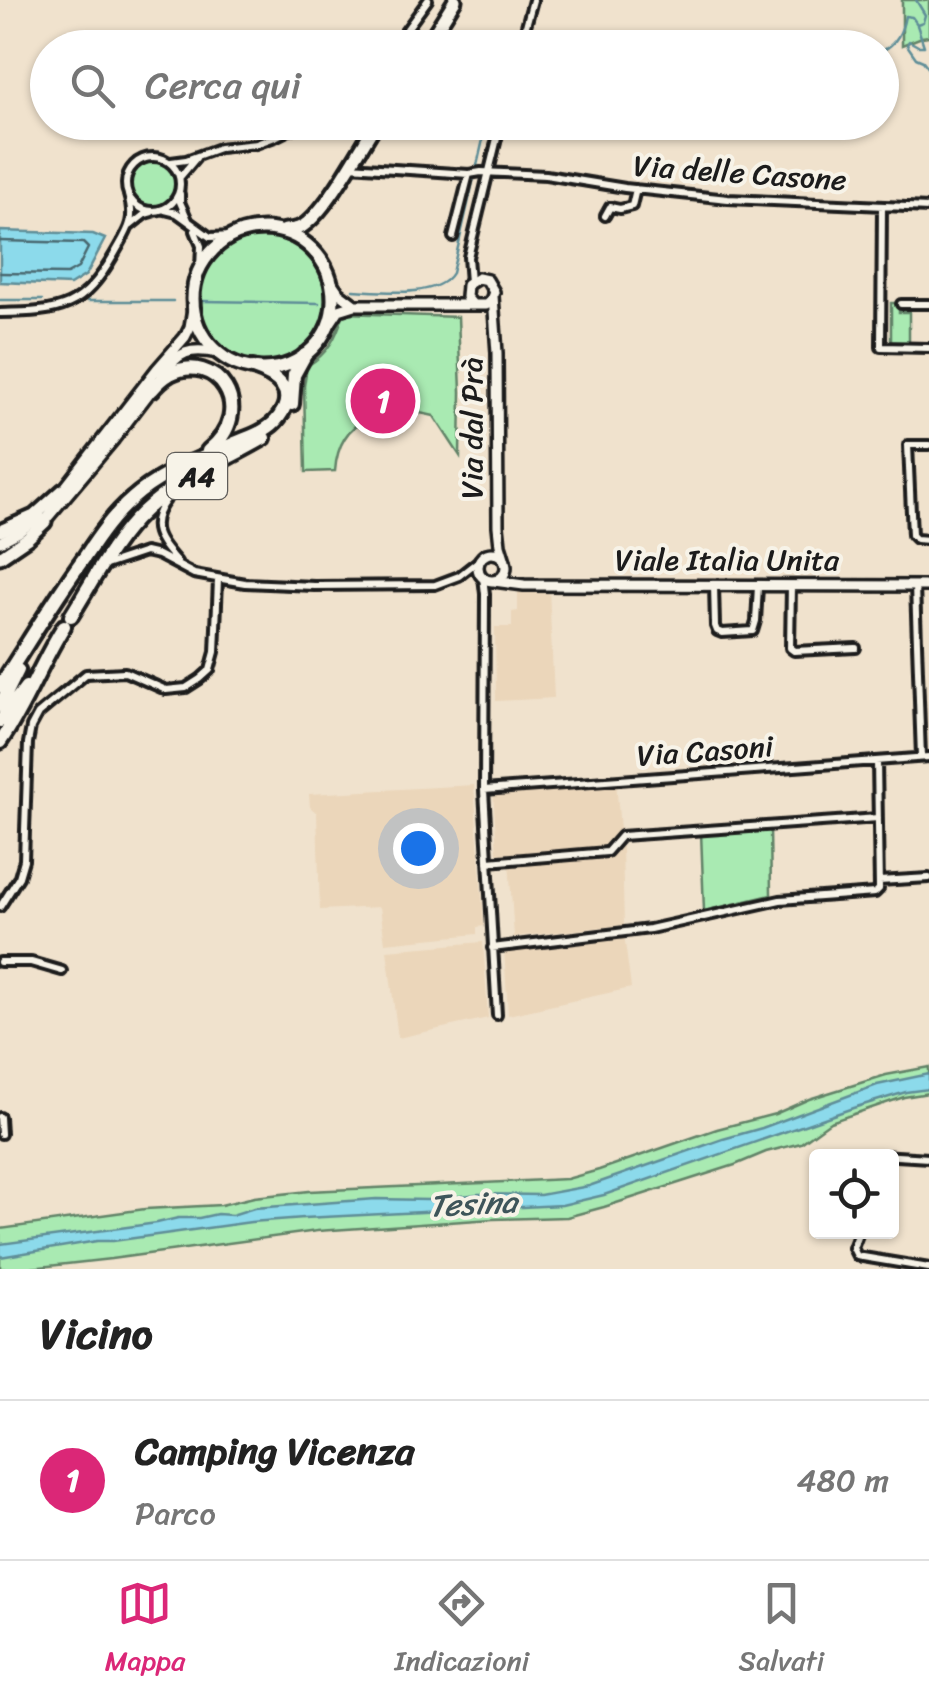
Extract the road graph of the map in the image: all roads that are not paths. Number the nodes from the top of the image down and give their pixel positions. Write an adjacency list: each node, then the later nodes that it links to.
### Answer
1 (428, 0): 4 (street)
2 (455, 0): 5 (main road)
3 (532, 0): 6 (street)
4 (406, 30)
5 (436, 30)
6 (524, 30)
7 (269, 140): 10 (street)
8 (366, 140): 12 (main road)
9 (493, 140): 13 (street)
10 (196, 157): 11 (street); 14 (street)
11 (170, 162): 14 (street); 17 (street)
12 (349, 166): 13 (street, Via delle Casone); 19 (main road)
13 (478, 173): 15 (street, Via delle Casone); 27 (street); 31 (street)
14 (180, 177): 16 (street)
15 (636, 189): 18 (street, Via delle Casone); 22 (street)
16 (180, 191): 21 (street); 23 (street)
17 (128, 195): 21 (street); 24 (street)
18 (882, 206): 20 (street, Via delle Casone); 42 (street)
19 (321, 208): 25 (main road); 28 (main road)
20 (929, 208)
21 (159, 210): 23 (street); 24 (street)
22 (604, 216)
23 (190, 223): 26 (street); 29 (street)
24 (129, 227): 39 (street)
25 (280, 231): 26 (main road); 28 (main road)
26 (234, 236): 29 (main road)
27 (453, 238)
28 (318, 257): 30 (main road)
29 (200, 268): 38 (main road)
30 (328, 276): 35 (street); 40 (main road)
31 (471, 283): 32 (street); 36 (street); 37 (street)
32 (493, 296): 36 (street); 41 (street, Via dal Prà)
33 (901, 304): 34 (street)
34 (929, 304)
35 (356, 305): 37 (street); 40 (street)
36 (477, 305): 37 (street); 41 (street, Via dal Prà)
37 (438, 306)
38 (194, 309): 43 (main road); 50 (street)
39 (0, 313)
40 (326, 328): 44 (main road)
41 (496, 331): 52 (street, Via dal Prà)
42 (929, 348)
43 (218, 353): 45 (main road); 46 (street)
44 (305, 355): 45 (main road); 48 (highway, A4)
45 (254, 368): 49 (highway, A4)
46 (152, 390): 49 (highway); 51 (street)
47 (929, 445): 54 (street)
48 (220, 463): 59 (highway, A4); 60 (street)
49 (190, 464): 70 (highway)
50 (63, 490): 53 (main road); 55 (street)
51 (45, 522): 55 (street); 57 (main road)
52 (498, 526): 56 (street, Via dal Prà); 58 (street, Via dal Prà)
53 (0, 531)
54 (929, 540)
55 (0, 544)
56 (483, 556): 58 (street); 61 (street); 62 (street)
57 (0, 557)
58 (505, 564): 62 (street); 64 (street)
59 (102, 566): 60 (street); 72 (highway, A4)
60 (181, 567): 63 (street)
61 (459, 576): 62 (street); 63 (street)
62 (487, 578): 64 (street, Viale Italia Unita); 79 (street)
63 (218, 580): 84 (street)
64 (524, 585): 65 (street, Viale Italia Unita)
65 (714, 585): 66 (street, Viale Italia Unita); 66 (street)
66 (758, 585): 67 (street, Viale Italia Unita)
67 (790, 585): 68 (street, Viale Italia Unita); 71 (street)
68 (915, 586): 69 (street, Viale Italia Unita); 77 (street)
69 (929, 586)
70 (36, 631): 73 (highway); 74 (highway)
71 (856, 648)
72 (37, 672): 75 (highway); 76 (highway, A4)
73 (0, 686)
74 (0, 706)
75 (0, 721)
76 (0, 742)
77 (925, 757): 78 (street, Via Casoni)
78 (877, 761): 79 (street, Via Casoni); 80 (street)
79 (484, 790): 81 (street)
80 (878, 818): 81 (street); 83 (street)
81 (488, 862): 85 (street)
82 (929, 878): 83 (street)
83 (879, 881): 85 (street)
84 (0, 907)
85 (492, 948): 88 (street)
86 (0, 962): 87 (street)
87 (62, 971)
88 (498, 1015)
89 (0, 1117): 90 (street)
90 (2, 1134)
91 (899, 1156): 92 (street)
92 (929, 1158)
93 (856, 1239): 94 (street)
94 (884, 1265): 95 (street)
95 (929, 1268)

